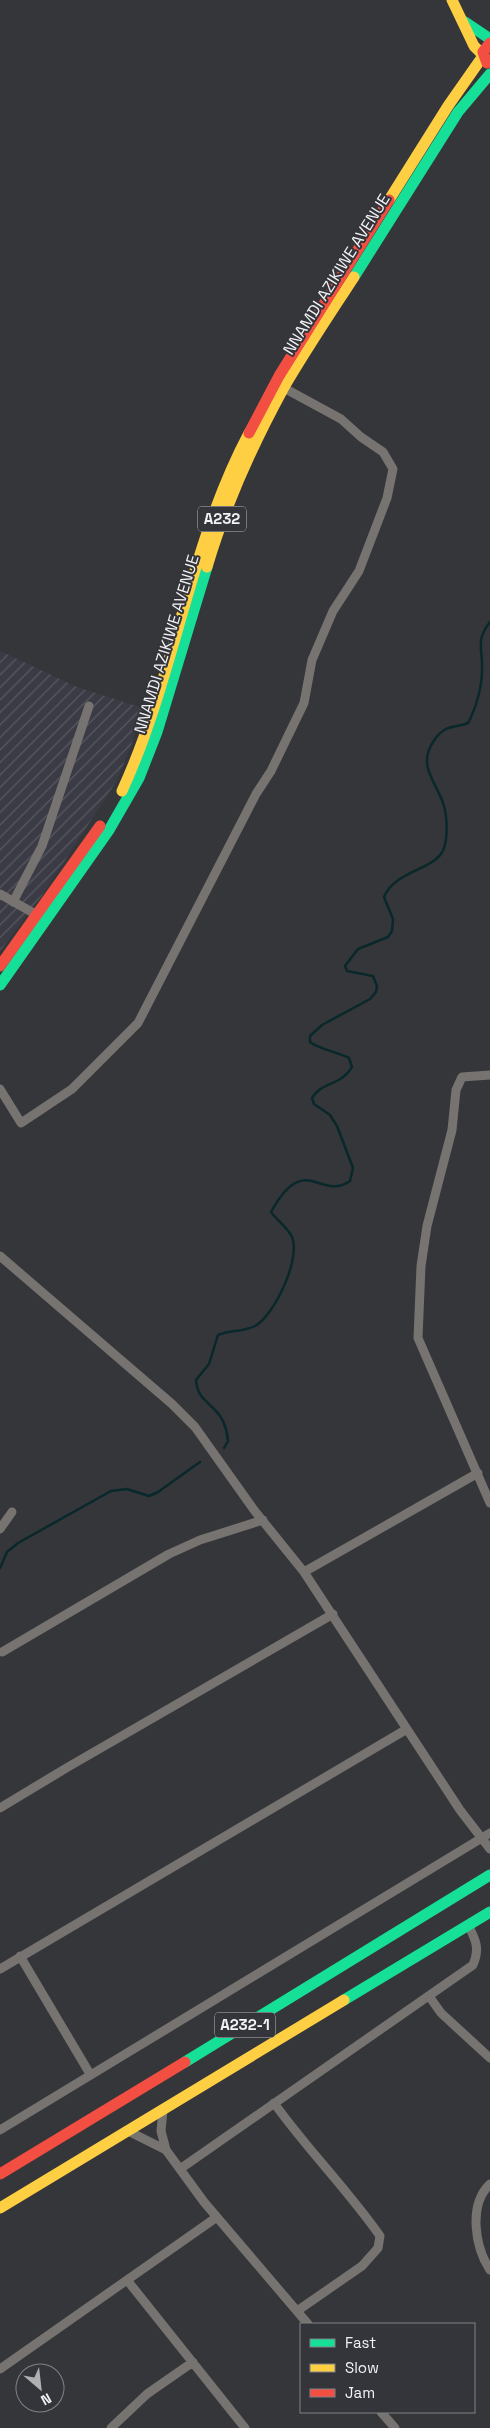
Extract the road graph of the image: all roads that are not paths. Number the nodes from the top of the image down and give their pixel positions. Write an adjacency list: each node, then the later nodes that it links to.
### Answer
1 (452, 0): 2 (main road)
2 (462, 19): 3 (main road); 5 (main road)
3 (490, 39)
4 (490, 43): 5 (main road, A232)
5 (485, 59): 11 (main road, NNAMDI AZIKIWE AVENUE / A232)
6 (490, 74): 7 (main road, NNAMDI AZIKIWE AVENUE / A232)
7 (284, 388): 13 (main road, NNAMDI AZIKIWE AVENUE / A232); 15 (street)
8 (89, 706): 10 (street)
9 (0, 894): 10 (street)
10 (13, 902): 11 (street)
11 (37, 915): 12 (main road, NNAMDI AZIKIWE AVENUE / A232)
12 (0, 966)
13 (0, 985)
14 (490, 1075): 17 (street)
15 (0, 1089)
16 (0, 1256): 20 (street)
17 (478, 1472): 18 (street); 22 (street)
18 (490, 1503)
19 (12, 1512): 21 (street)
20 (263, 1520): 22 (street); 24 (street)
21 (0, 1529)
22 (304, 1572): 23 (street)
23 (333, 1614): 25 (street); 26 (street)
24 (2, 1652)
25 (407, 1729): 28 (street); 33 (street)
26 (0, 1808)
27 (490, 1833): 28 (street)
28 (482, 1838): 29 (street); 37 (street)
29 (490, 1849)
30 (490, 1874): 44 (main road, A232-1)
31 (488, 1915): 32 (main road, A232-1)
32 (468, 1925): 35 (street); 39 (main road, A232-1)
33 (20, 1956): 34 (street); 37 (street)
34 (0, 1969)
35 (429, 1996): 36 (street); 38 (street)
36 (490, 2058)
37 (90, 2074): 40 (street)
38 (274, 2103): 43 (street); 50 (street)
39 (163, 2110): 41 (main road, A232-1); 42 (street)
40 (0, 2130)
41 (128, 2131): 42 (street); 46 (main road, A232-1)
42 (166, 2150): 43 (street)
43 (180, 2169): 47 (street)
44 (0, 2174)
45 (490, 2184): 48 (street)
46 (0, 2208)
47 (217, 2217): 49 (street); 50 (street)
48 (490, 2270)
49 (128, 2280): 52 (street); 53 (street)
50 (297, 2311): 51 (street)
51 (307, 2323)
52 (193, 2362): 55 (street); 56 (street)
53 (0, 2369)
54 (382, 2413): 57 (street)
55 (113, 2427)
56 (246, 2428)
57 (395, 2428)

